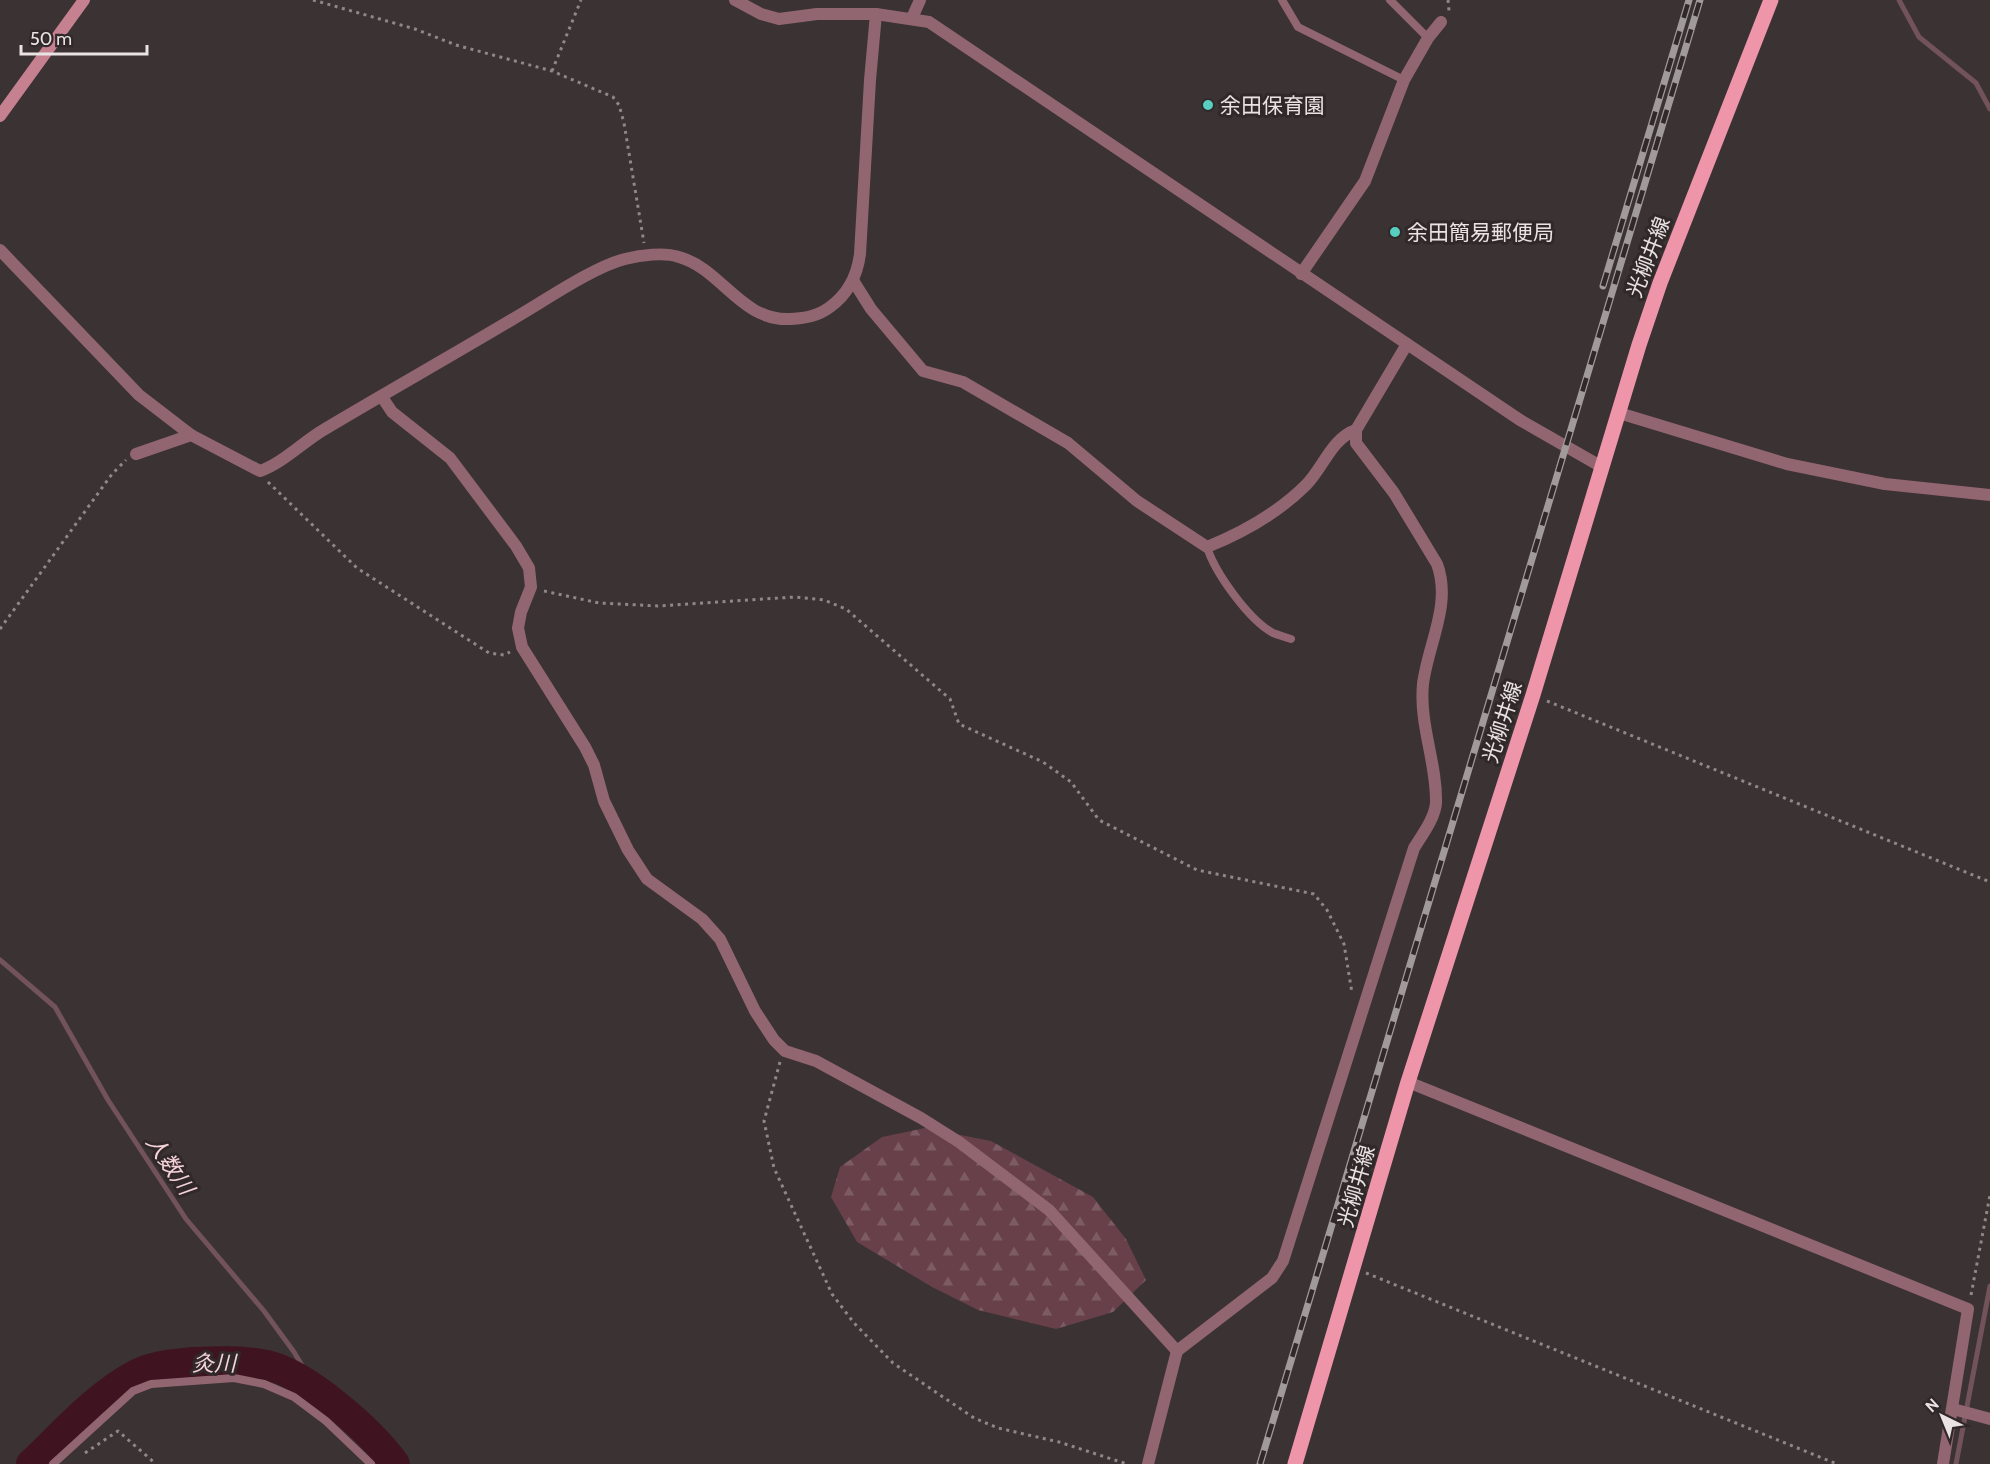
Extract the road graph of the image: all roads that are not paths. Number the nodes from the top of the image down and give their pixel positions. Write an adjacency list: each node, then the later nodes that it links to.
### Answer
1 (84, 0): 12 (street)
2 (735, 0): 7 (street)
3 (920, 0): 8 (street)
4 (1282, 0): 11 (lane)
5 (1390, 0): 10 (lane)
6 (1771, 0): 18 (main road, 光柳井線)
7 (876, 14): 8 (street); 15 (street)
8 (912, 18): 14 (street)
9 (1441, 22): 10 (street)
10 (1428, 38): 11 (street)
11 (1404, 80): 14 (street)
12 (0, 116)
13 (0, 250): 20 (street)
14 (1301, 274): 16 (street)
15 (854, 282): 17 (street); 24 (street)
16 (1407, 344): 19 (street); 22 (street)
17 (382, 397): 20 (street); 27 (street)
18 (1618, 413): 22 (main road, 光柳井線); 23 (street)
19 (1356, 430): 24 (street); 27 (street)
20 (191, 435): 21 (street)
21 (136, 454)
22 (1602, 467): 26 (main road, 光柳井線)
23 (1990, 495)
24 (1208, 547): 25 (lane)
25 (1291, 639)
26 (1408, 1082): 28 (street); 33 (main road, 光柳井線)
27 (1177, 1350): 32 (street)
28 (1957, 1409): 29 (street); 34 (street)
29 (1990, 1419)
30 (53, 1464): 31 (lane)
31 (371, 1464)
32 (1148, 1464)
33 (1295, 1464)
34 (1942, 1464)

